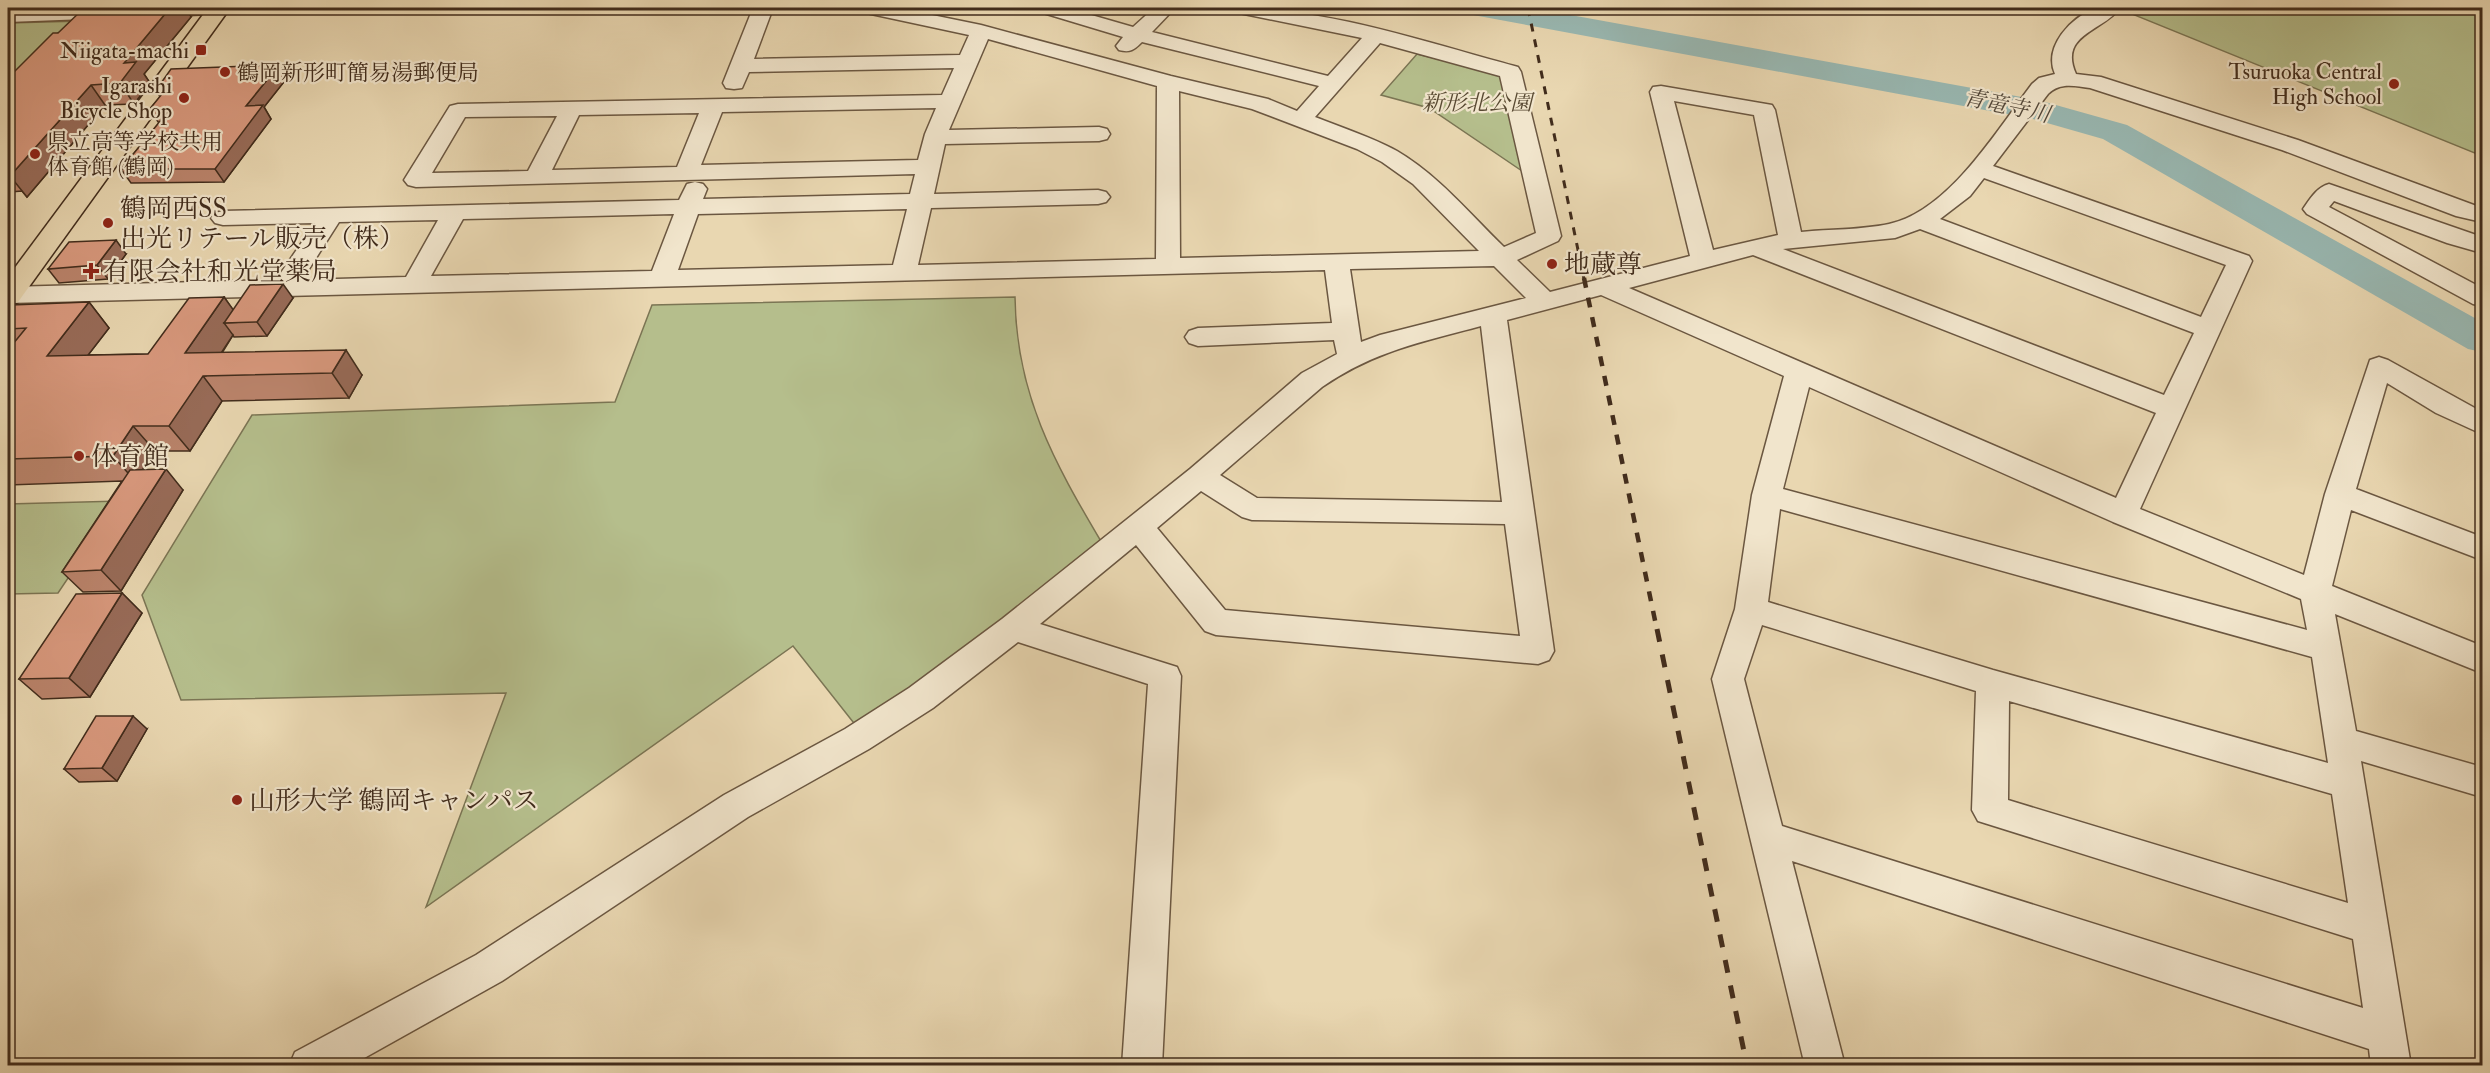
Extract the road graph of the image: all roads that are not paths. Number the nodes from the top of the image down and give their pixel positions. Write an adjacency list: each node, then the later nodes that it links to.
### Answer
1 (216, 8): 8 (street); 48 (main road)
2 (762, 8): 14 (street)
3 (871, 8): 9 (street)
4 (1047, 8): 10 (street)
5 (1165, 8): 10 (street)
6 (1244, 8): 11 (street)
7 (2110, 8): 15 (street)
8 (8, 16)
9 (981, 31): 12 (street); 13 (street)
10 (1137, 35): 13 (street); 17 (street)
11 (1376, 35): 17 (street); 39 (street)
12 (968, 61): 14 (street); 18 (street)
13 (1107, 65): 16 (street)
14 (741, 66): 19 (street)
15 (2068, 79): 25 (street); 33 (street)
16 (1168, 82): 21 (street); 42 (street)
17 (1332, 83): 21 (street)
18 (951, 101): 19 (street); 23 (street)
19 (719, 106): 20 (street); 26 (street)
20 (571, 109): 27 (street); 27 (street)
21 (1301, 120): 39 (street)
22 (1099, 134): 23 (street)
23 (935, 137): 24 (street)
24 (927, 167): 26 (street); 29 (street)
25 (1979, 169): 35 (street); 52 (street)
26 (695, 172): 27 (street); 30 (street)
27 (536, 178)
28 (1098, 197): 29 (street)
29 (921, 202): 30 (street); 43 (street)
30 (689, 207): 31 (street); 44 (street)
31 (455, 212): 32 (street); 45 (street)
32 (332, 215): 34 (street); 47 (street)
33 (2482, 215)
34 (222, 218)
35 (1919, 220): 36 (street); 52 (street)
36 (1791, 240): 38 (street); 41 (street)
37 (2482, 245): 49 (street)
38 (1755, 247): 41 (street); 56 (street)
39 (1500, 258): 40 (street); 50 (street)
40 (1336, 262): 42 (street); 54 (street)
41 (1704, 262): 46 (street)
42 (1168, 266): 43 (street)
43 (904, 273): 44 (street)
44 (662, 279): 45 (street)
45 (414, 285): 47 (street)
46 (1605, 287): 50 (street); 55 (street)
47 (284, 288): 48 (street)
48 (8, 295)
49 (2482, 298)
50 (1545, 302): 51 (street)
51 (1493, 315): 54 (street); 61 (street)
52 (2209, 328): 56 (street)
53 (1198, 337): 54 (street)
54 (1348, 344): 58 (street)
55 (1799, 372): 60 (street); 62 (street)
56 (2172, 409): 62 (street)
57 (2482, 424): 59 (street)
58 (1200, 476): 61 (street); 63 (street)
59 (2340, 494): 64 (street); 65 (street)
60 (1767, 495): 66 (street); 68 (street)
61 (1518, 513): 63 (street)
62 (2124, 514): 65 (street)
63 (1138, 526): 67 (street)
64 (2482, 549)
65 (2315, 592): 68 (street); 69 (street)
66 (1751, 609): 70 (street); 74 (street)
67 (1013, 627): 77 (street); 78 (street)
68 (2327, 648): 71 (street)
69 (2482, 660)
70 (1993, 683): 73 (street); 75 (street)
71 (2342, 741): 72 (street); 73 (street)
72 (2482, 782)
73 (2348, 784): 75 (street)
74 (1768, 837): 76 (street); 79 (street)
75 (2369, 927): 76 (street)
76 (2389, 1050)
77 (309, 1065)
78 (1142, 1065)
79 (1825, 1065)

